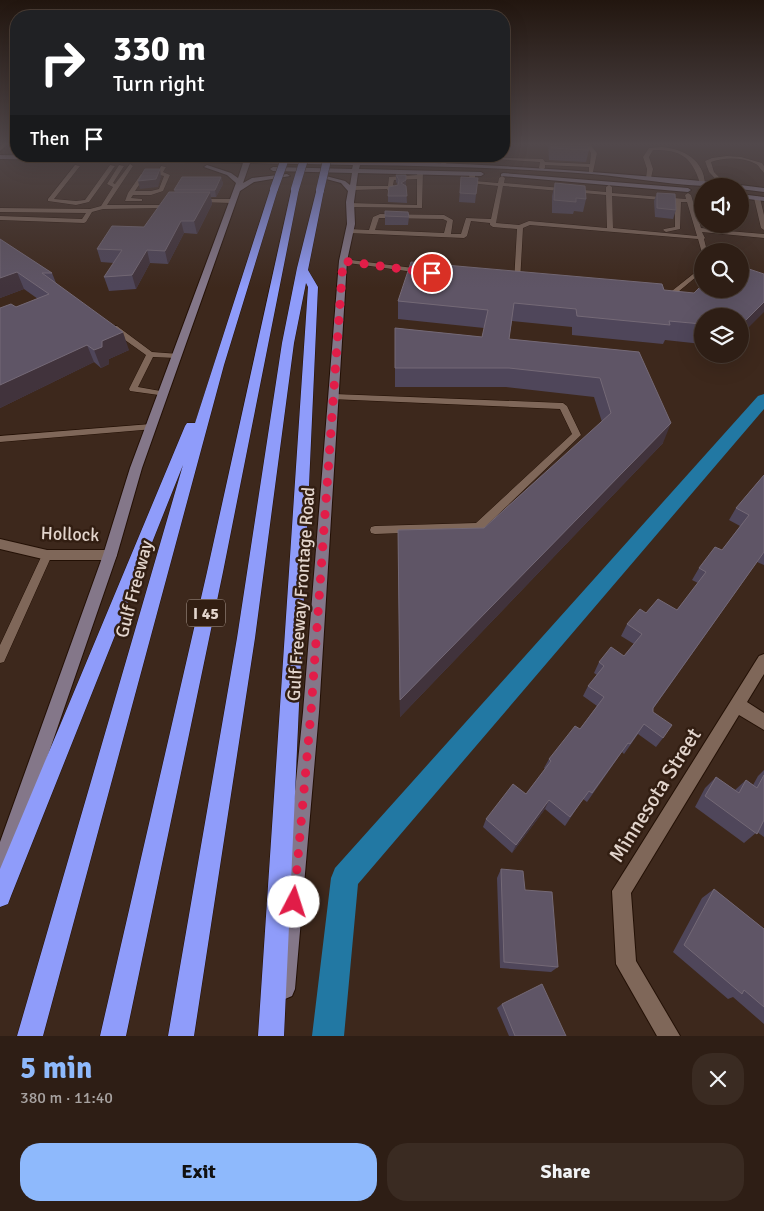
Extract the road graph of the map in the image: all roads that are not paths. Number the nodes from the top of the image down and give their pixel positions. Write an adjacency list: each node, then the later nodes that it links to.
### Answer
1 (57, 191): 2 (lane)
2 (95, 191)
3 (112, 191): 25 (lane)
4 (157, 191): 17 (lane)
5 (234, 191): 22 (lane)
6 (235, 191): 51 (main road)
7 (273, 191): 52 (highway, Gulf Freeway, bridge)
8 (295, 191): 68 (highway, I 45, bridge)
9 (320, 191): 44 (highway, I 45, bridge)
10 (352, 191): 23 (main road, Gulf Freeway Frontage Road)
11 (379, 191): 24 (lane)
12 (419, 191): 24 (lane)
13 (499, 191): 31 (lane)
14 (601, 191): 16 (lane)
15 (687, 191): 20 (lane)
16 (609, 192): 19 (lane); 33 (lane)
17 (131, 193): 21 (lane)
18 (761, 198): 34 (lane)
19 (678, 199): 20 (lane); 33 (lane)
20 (690, 200): 29 (lane)
21 (166, 201)
22 (196, 201)
23 (350, 205): 24 (lane); 35 (main road, Gulf Freeway Frontage Road)
24 (377, 206)
25 (103, 207): 26 (lane); 28 (lane)
26 (161, 207)
27 (0, 210): 28 (lane)
28 (90, 212): 30 (lane)
29 (694, 213)
30 (0, 218)
31 (494, 221): 32 (lane); 39 (lane)
32 (520, 227): 33 (lane); 47 (lane)
33 (610, 227): 41 (lane)
34 (764, 228)
35 (349, 231): 36 (lane); 43 (main road, Gulf Freeway Frontage Road)
36 (372, 232): 39 (lane); 39 (lane)
37 (700, 233): 41 (lane)
38 (732, 233): 40 (lane)
39 (447, 236)
40 (764, 236)
41 (702, 238): 42 (lane)
42 (703, 243)
43 (343, 261): 45 (lane); 54 (main road, Gulf Freeway Frontage Road)
44 (302, 268): 69 (highway, I 45); 70 (highway)
45 (428, 272)
46 (694, 276): 48 (lane)
47 (525, 283)
48 (653, 295)
49 (106, 322): 50 (lane)
50 (150, 354): 51 (lane); 53 (lane)
51 (176, 356): 53 (main road)
52 (218, 365): 66 (highway); 67 (highway, Gulf Freeway)
53 (163, 394): 55 (main road)
54 (334, 397): 57 (lane); 71 (main road, Gulf Freeway Frontage Road)
55 (151, 427): 56 (lane); 60 (main road)
56 (0, 439)
57 (375, 530)
58 (0, 544): 59 (street, Hollock)
59 (48, 555): 60 (street, Hollock); 61 (lane)
60 (110, 555): 65 (main road)
61 (0, 658)
62 (764, 661): 63 (street, Minnesota Street)
63 (738, 705): 64 (street); 72 (street, Minnesota Street)
64 (764, 722)
65 (0, 868)
66 (0, 896)
67 (30, 1036)
68 (113, 1036)
69 (181, 1036)
70 (271, 1036)
71 (281, 1036)
72 (670, 1036)

